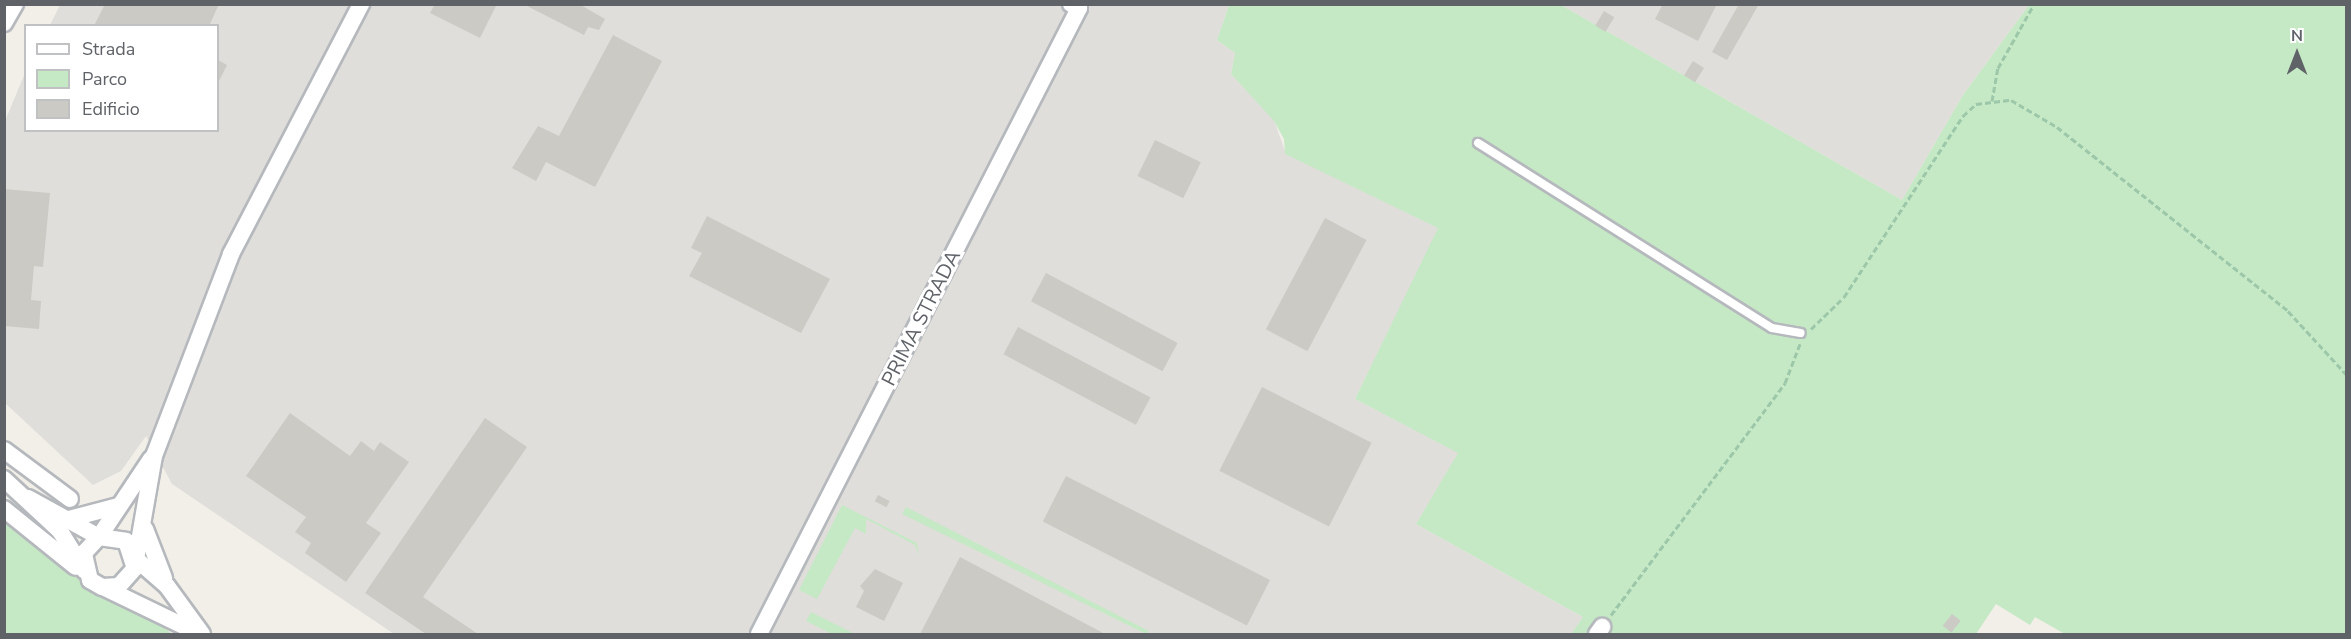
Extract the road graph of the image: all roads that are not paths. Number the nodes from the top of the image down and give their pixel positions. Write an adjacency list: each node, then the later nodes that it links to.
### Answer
1 (15, 4): 4 (street)
2 (361, 4): 8 (street)
3 (1071, 4): 22 (street, PRIMA STRADA)
4 (4, 23)
5 (1478, 143): 6 (lane)
6 (1801, 333)
7 (4, 450): 11 (street)
8 (154, 456): 12 (street); 15 (street)
9 (4, 479): 10 (street)
10 (28, 498): 14 (street); 18 (street)
11 (70, 499)
12 (118, 506): 14 (street); 16 (street)
13 (4, 509): 18 (street)
14 (69, 519): 16 (street)
15 (143, 524): 17 (street); 20 (street)
16 (99, 537): 17 (street); 18 (street)
17 (136, 559): 19 (street); 20 (street)
18 (86, 575): 19 (street)
19 (102, 587): 21 (street)
20 (170, 589): 21 (street)
21 (202, 634)
22 (759, 634)

